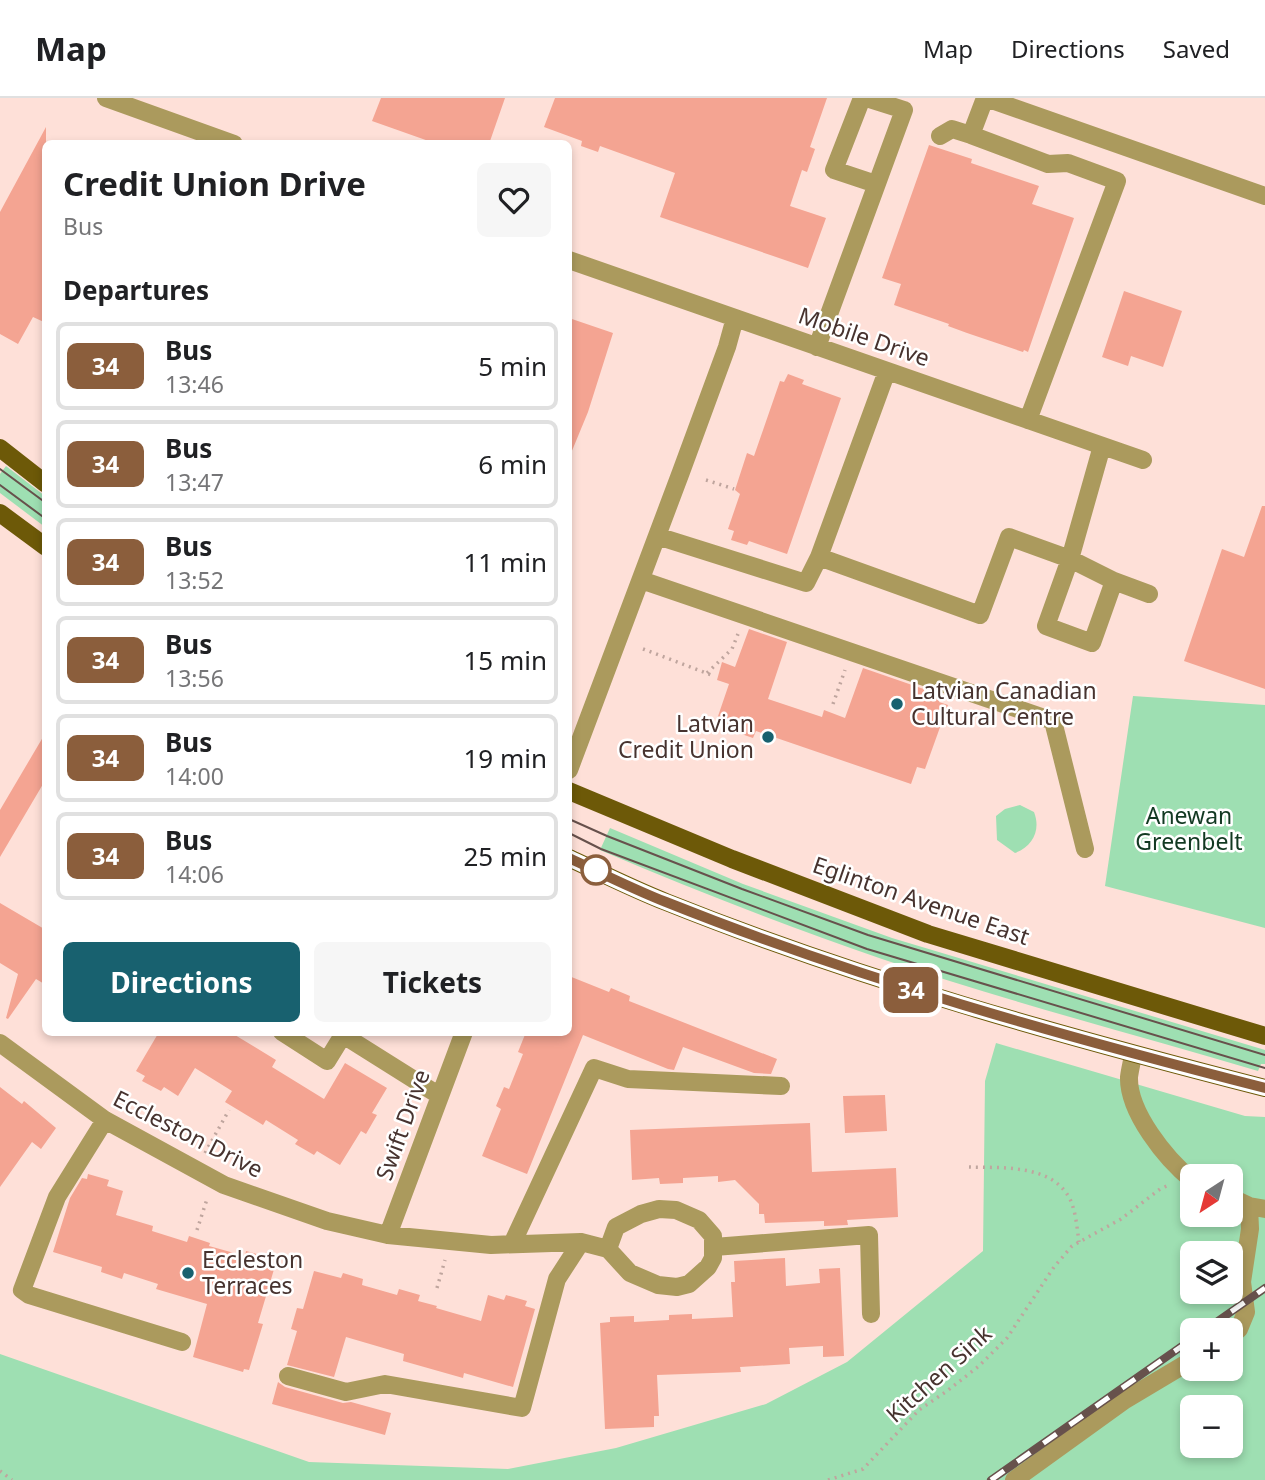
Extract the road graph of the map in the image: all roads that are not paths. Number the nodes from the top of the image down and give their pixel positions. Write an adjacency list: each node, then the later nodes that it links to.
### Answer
1 (106, 98): 6 (street)
2 (864, 98): 7 (street); 7 (street)
3 (986, 98): 4 (street); 8 (street)
4 (971, 135): 5 (street); 13 (street)
5 (940, 136)
6 (223, 140)
7 (876, 184): 11 (street)
8 (1265, 195)
9 (572, 261): 10 (street, Mobile Drive)
10 (735, 318): 11 (street, Mobile Drive); 19 (street)
11 (817, 347): 12 (street, Mobile Drive)
12 (887, 372): 13 (street, Mobile Drive); 21 (street)
13 (1028, 420): 14 (street, Mobile Drive)
14 (1102, 446): 16 (street, Mobile Drive); 22 (street)
15 (0, 448): 17 (main road)
16 (1143, 460)
17 (42, 481)
18 (0, 513): 20 (main road)
19 (657, 536): 21 (street); 23 (street)
20 (42, 544)
21 (819, 557): 22 (street)
22 (1070, 559): 24 (street); 24 (street)
23 (641, 580): 26 (street); 28 (street)
24 (1114, 581): 25 (street)
25 (1149, 594)
26 (572, 762)
27 (572, 792): 34 (main road, Eglinton Avenue East)
28 (1085, 849)
29 (572, 859): 36 (main road)
30 (288, 1036): 31 (street)
31 (342, 1036)
32 (345, 1036): 39 (street)
33 (462, 1036): 39 (street, Swift Drive)
34 (1265, 1036)
35 (0, 1043): 40 (street, Eccleston Drive)
36 (1133, 1055): 38 (main road); 41 (street)
37 (781, 1086): 45 (street)
38 (1265, 1088)
39 (440, 1096): 43 (street, Swift Drive)
40 (104, 1120): 43 (street, Eccleston Drive); 50 (street)
41 (1180, 1174)
42 (1257, 1207): 49 (street)
43 (388, 1235): 45 (street, Eccleston Drive)
44 (581, 1242): 45 (street, Eccleston Drive); 47 (street, Eccleston Drive); 52 (street)
45 (512, 1244)
46 (714, 1247): 47 (street); 47 (street); 48 (street)
47 (608, 1249)
48 (871, 1314)
49 (1243, 1319)
50 (182, 1342)
51 (1180, 1367): 53 (street)
52 (288, 1376)
53 (1014, 1480)

